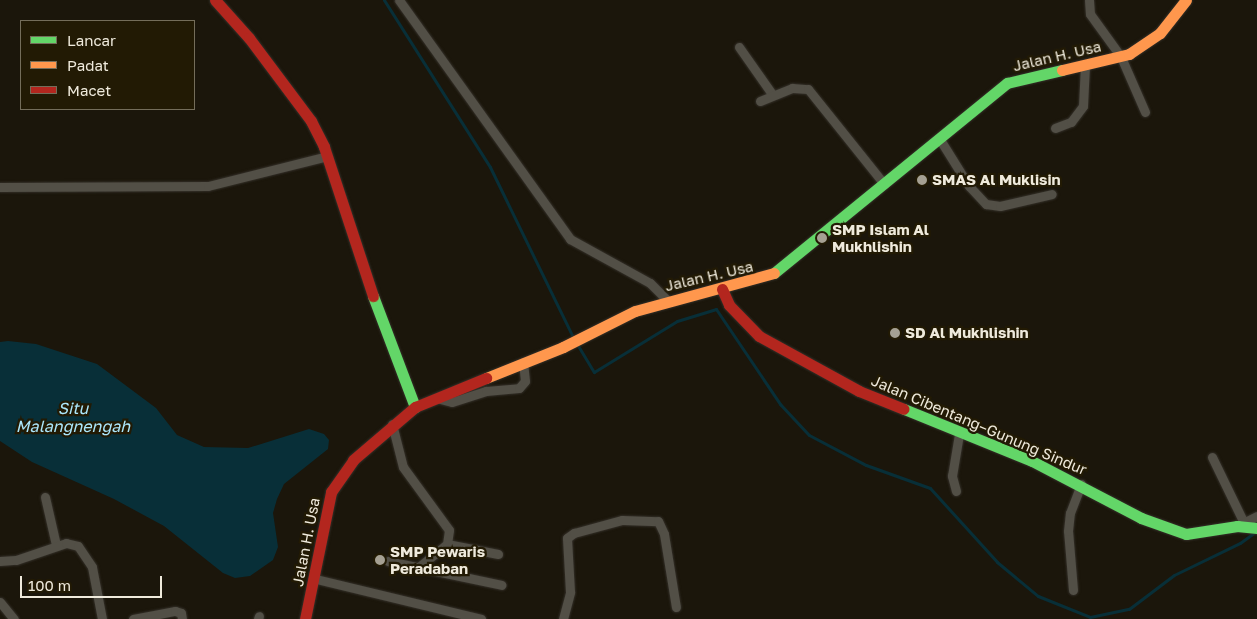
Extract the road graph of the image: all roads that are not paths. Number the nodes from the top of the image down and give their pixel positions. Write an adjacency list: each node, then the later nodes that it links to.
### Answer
1 (215, 0): 13 (street)
2 (399, 0): 18 (street)
3 (1089, 0): 6 (street)
4 (1186, 0): 6 (street, Jalan H. Usa)
5 (740, 47): 8 (street)
6 (1121, 57): 7 (street, Jalan H. Usa); 10 (street)
7 (1085, 65): 11 (street); 12 (street, Jalan H. Usa)
8 (772, 94): 9 (street); 14 (street)
9 (760, 101)
10 (1145, 112)
11 (1055, 128)
12 (939, 138): 14 (street, Jalan H. Usa); 16 (street)
13 (327, 156): 15 (street); 21 (street)
14 (884, 184): 17 (street, Jalan H. Usa)
15 (0, 187)
16 (1052, 194)
17 (722, 289): 18 (street, Jalan H. Usa); 23 (street, Jalan Cibentang–Gunung Sindur)
18 (668, 301): 19 (street, Jalan H. Usa)
19 (523, 362): 20 (street, Jalan H. Usa); 20 (street)
20 (432, 397): 21 (street, Jalan H. Usa)
21 (415, 407): 22 (street, Jalan H. Usa)
22 (392, 424): 30 (street); 36 (street, Jalan H. Usa)
23 (959, 434): 25 (street, Jalan Cibentang–Gunung Sindur); 26 (street)
24 (1212, 457): 29 (street)
25 (1081, 484): 29 (street, Jalan Cibentang–Gunung Sindur); 38 (street)
26 (956, 491)
27 (45, 497): 31 (street)
28 (1257, 516): 29 (street)
29 (1247, 526)
30 (447, 544): 32 (street); 35 (street)
31 (56, 545): 33 (street); 42 (street)
32 (498, 554)
33 (0, 561)
34 (388, 561): 35 (street)
35 (419, 567): 37 (street)
36 (316, 579): 45 (street, Jalan H. Usa); 46 (street)
37 (502, 585)
38 (1073, 590)
39 (0, 602): 41 (street)
40 (676, 607): 47 (street)
41 (14, 619)
42 (102, 619)
43 (133, 619): 44 (street)
44 (182, 619)
45 (305, 619)
46 (481, 619)
47 (563, 619)

